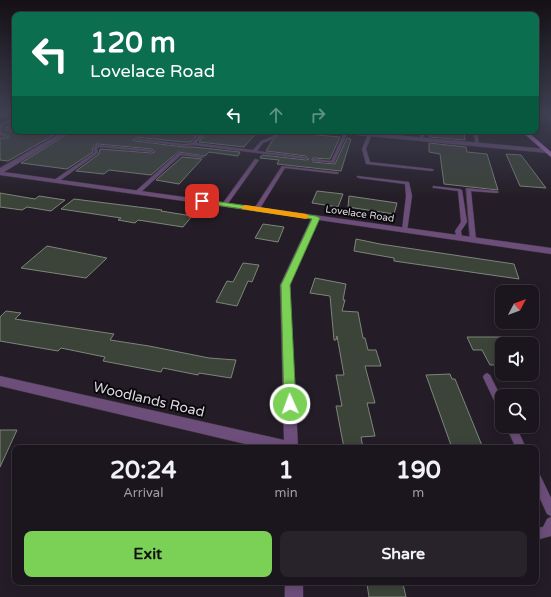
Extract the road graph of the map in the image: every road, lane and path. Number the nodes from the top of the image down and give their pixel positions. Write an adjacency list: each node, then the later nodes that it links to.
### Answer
1 (50, 142): 20 (street)
2 (159, 142): 10 (lane)
3 (195, 142): 10 (lane)
4 (262, 142): 12 (lane)
5 (341, 142): 18 (lane)
6 (367, 142): 19 (lane)
7 (443, 142): 11 (street)
8 (477, 142): 11 (lane)
9 (536, 142): 14 (main road)
10 (193, 144): 12 (lane)
11 (478, 145): 14 (street)
12 (255, 151): 16 (lane)
13 (152, 152): 23 (lane)
14 (549, 153)
15 (202, 157): 25 (lane)
16 (306, 158)
17 (257, 160): 27 (lane)
18 (314, 160)
19 (432, 170)
20 (0, 172): 23 (street, Lovelace Road)
21 (337, 173): 28 (lane)
22 (359, 177): 30 (lane)
23 (56, 181): 25 (street, Lovelace Road)
24 (435, 187): 31 (lane)
25 (138, 192): 27 (street, Lovelace Road)
26 (497, 192): 32 (lane)
27 (225, 204): 28 (street, Lovelace Road)
28 (257, 209): 29 (street, Lovelace Road)
29 (316, 218): 30 (street, Lovelace Road); 39 (street)
30 (405, 230): 31 (street, Lovelace Road)
31 (459, 238): 32 (street, Lovelace Road)
32 (474, 240): 33 (street, Lovelace Road)
33 (551, 251)
34 (487, 377): 36 (lane)
35 (0, 381): 38 (street, Woodlands Road)
36 (495, 394)
37 (514, 433): 40 (lane)
38 (278, 445)
39 (291, 445)
40 (520, 445)
41 (539, 485): 42 (lane)
42 (551, 510)
43 (551, 523): 44 (lane)
44 (539, 533)
45 (294, 585): 46 (street)
46 (294, 597)

